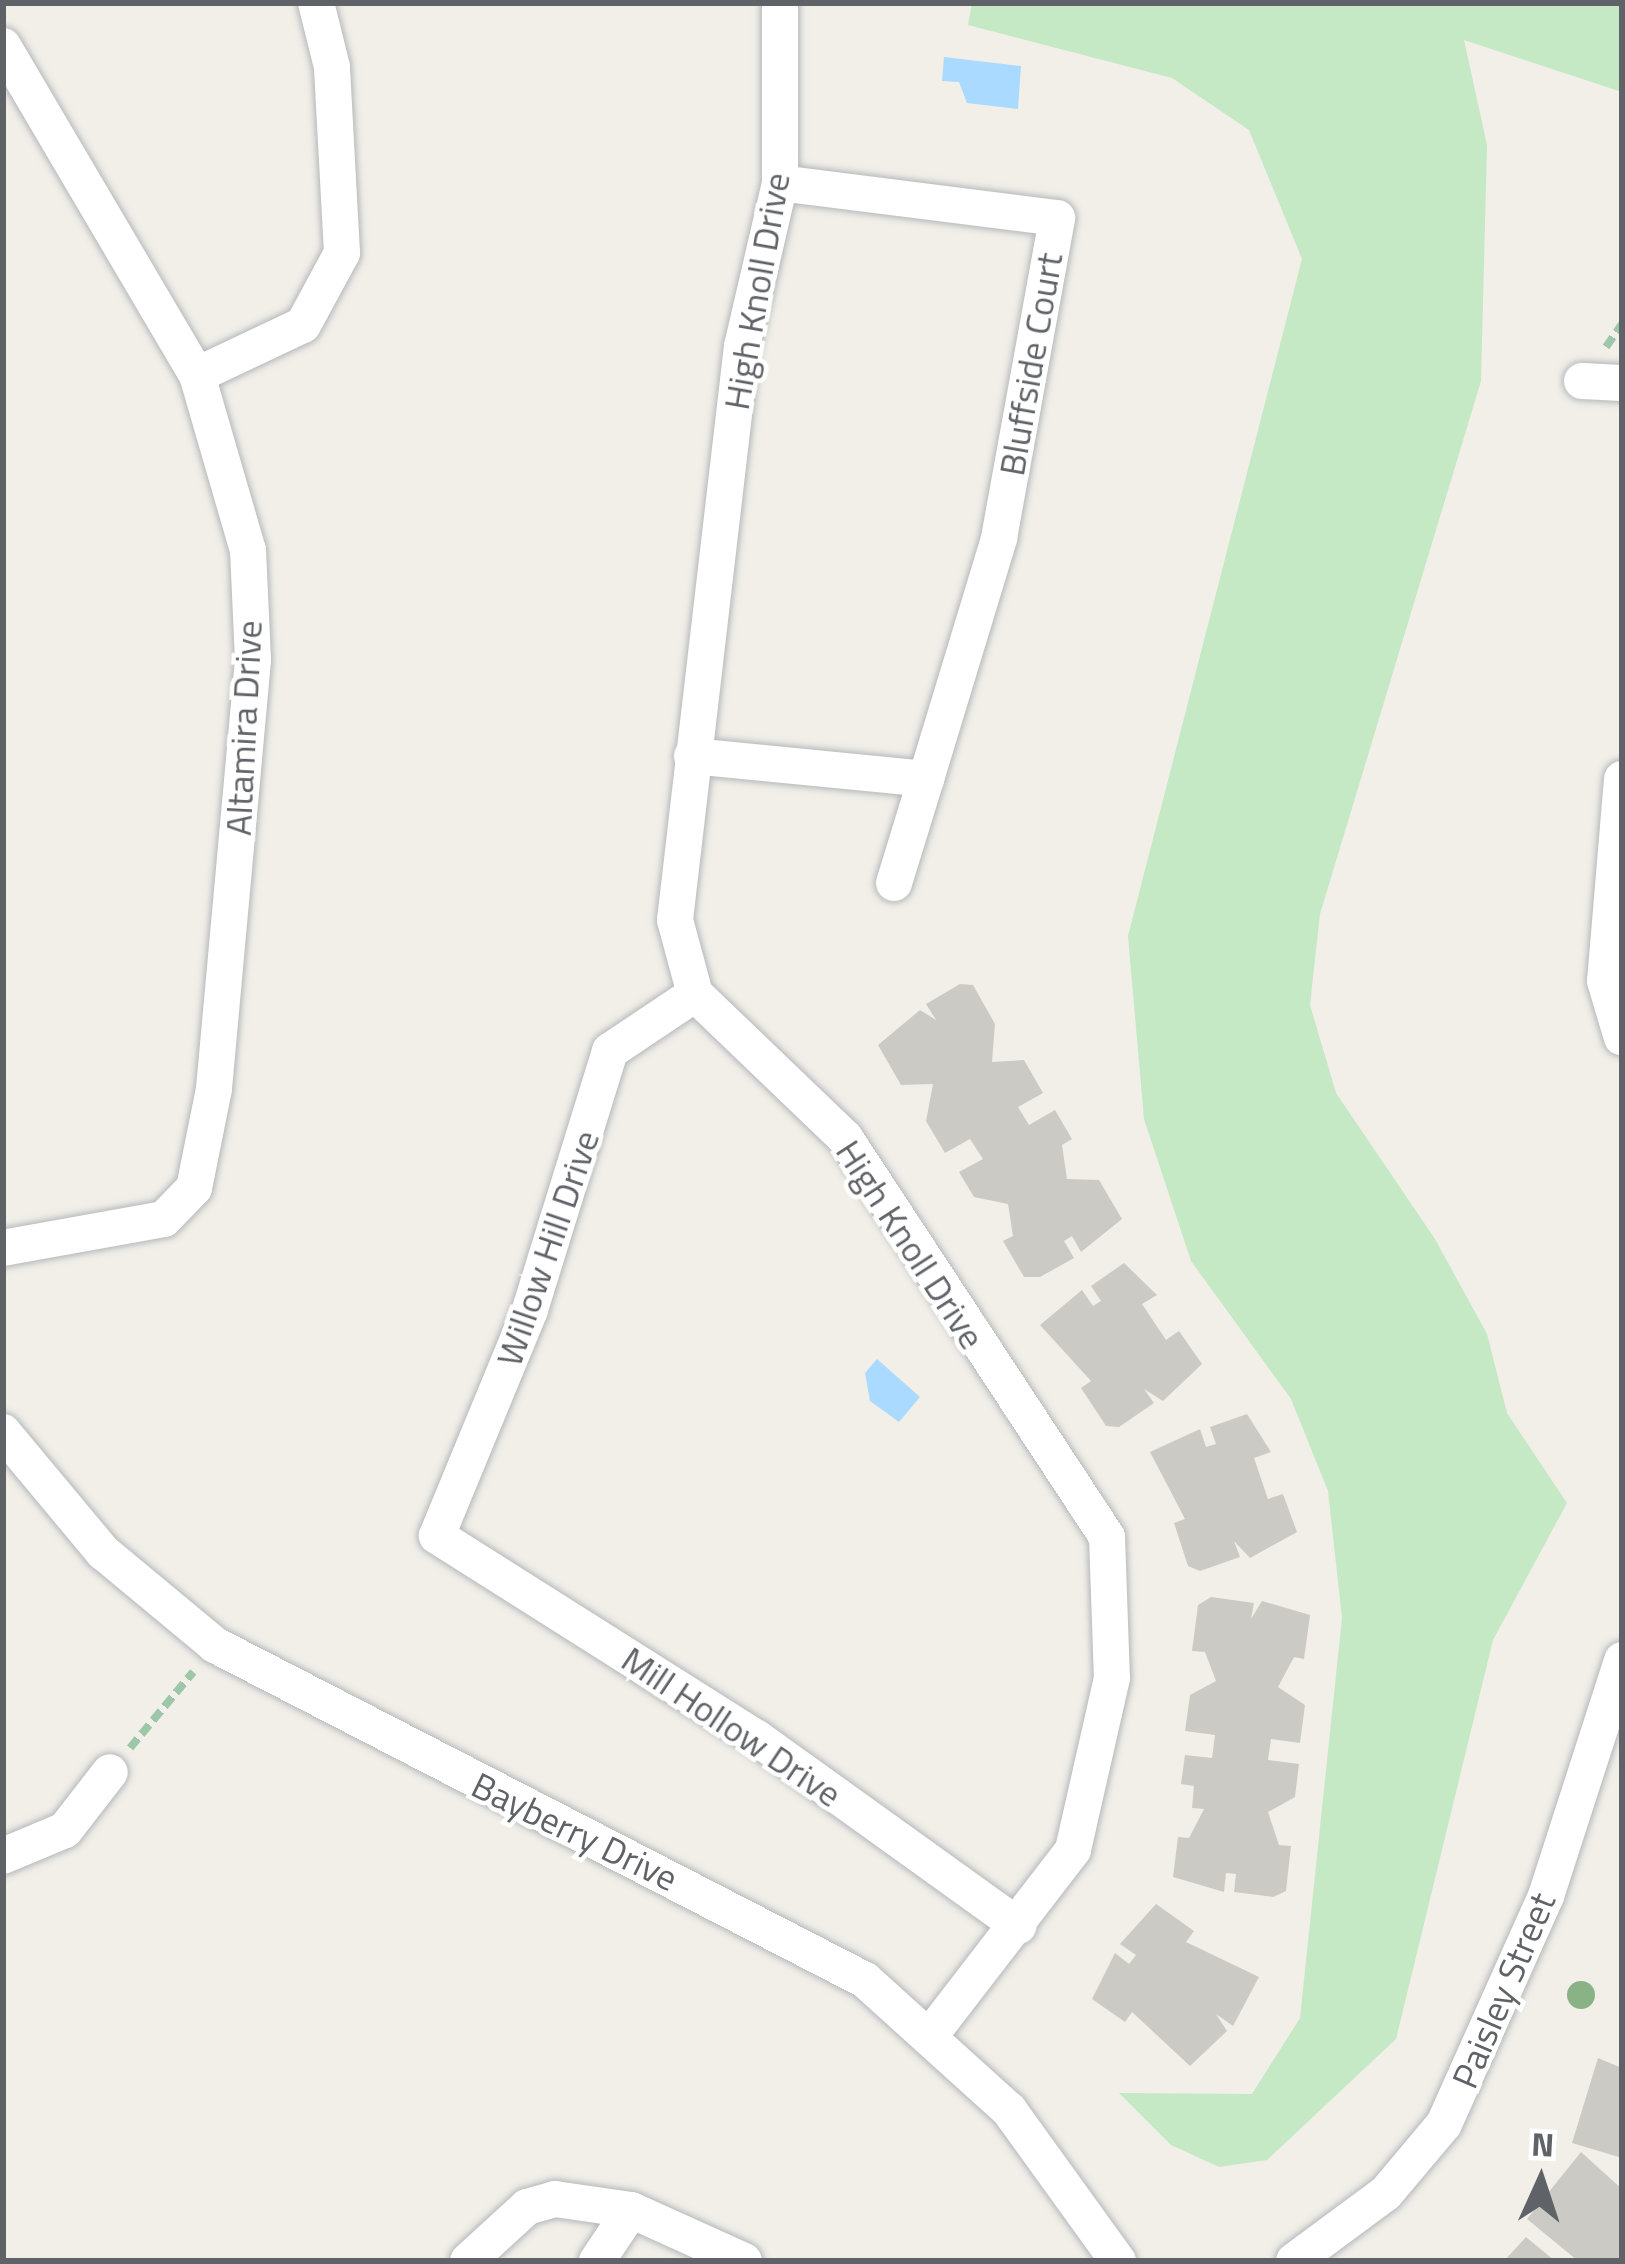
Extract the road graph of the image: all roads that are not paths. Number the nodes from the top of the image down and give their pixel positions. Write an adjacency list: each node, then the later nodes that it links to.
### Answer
1 (316, 3): 5 (street)
2 (780, 3): 4 (street, High Knoll Drive)
3 (3, 46): 5 (street, Altamira Drive)
4 (780, 183): 8 (street, High Knoll Drive); 9 (street, Bluffside Court)
5 (197, 375): 14 (street, Altamira Drive)
6 (1582, 381): 7 (street)
7 (1622, 382)
8 (692, 756): 9 (street); 12 (street, High Knoll Drive)
9 (926, 779): 11 (street, Bluffside Court)
10 (1622, 779): 13 (street)
11 (894, 883)
12 (695, 994): 16 (street, Willow Hill Drive); 20 (street, High Knoll Drive)
13 (1622, 1038)
14 (3, 1248)
15 (3, 1432): 21 (street, Bayberry Drive)
16 (437, 1536): 20 (street, Mill Hollow Drive)
17 (1618, 1684): 27 (street, Paisley Street)
18 (110, 1772): 19 (street)
19 (3, 1856)
20 (1019, 1926): 21 (street, High Knoll Drive)
21 (932, 2033): 26 (street, Bayberry Drive)
22 (631, 2210): 23 (street); 24 (street); 25 (street)
23 (468, 2261)
24 (597, 2261)
25 (744, 2261)
26 (1118, 2261)
27 (1294, 2261)

